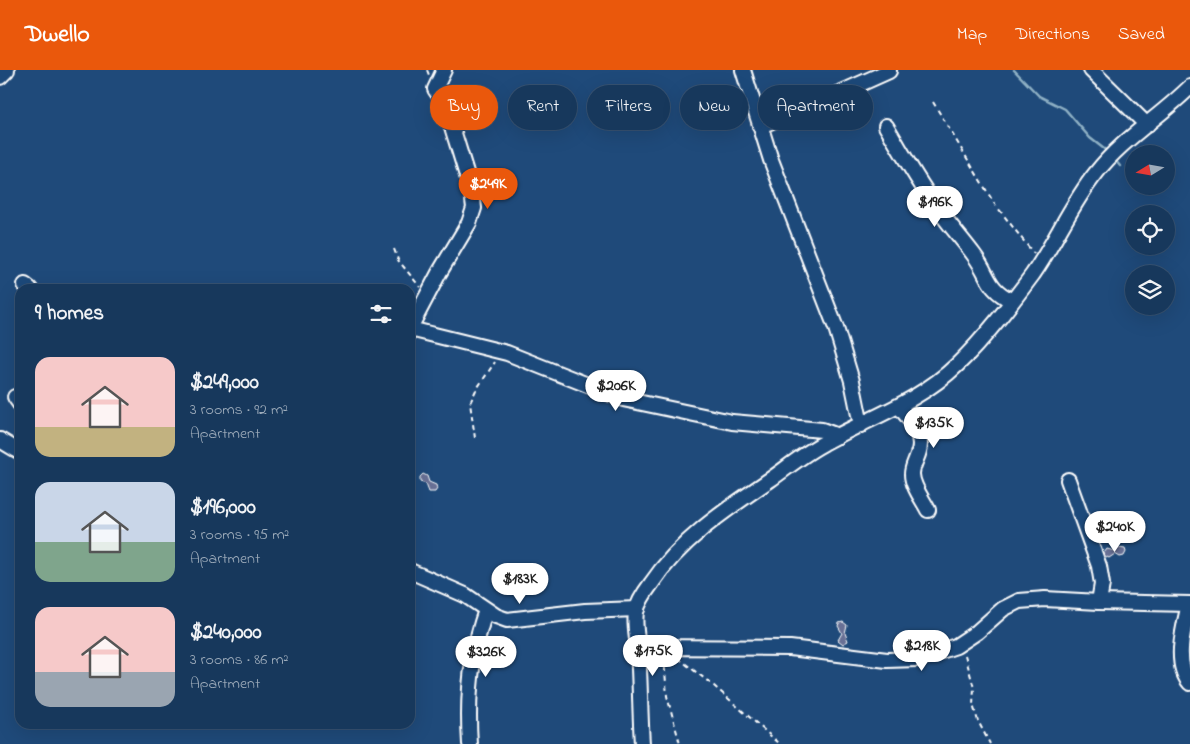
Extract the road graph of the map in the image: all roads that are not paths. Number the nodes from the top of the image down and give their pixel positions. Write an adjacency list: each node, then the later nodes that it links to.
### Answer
1 (7, 70): 6 (street)
2 (444, 70): 14 (street)
3 (743, 70): 9 (street)
4 (1090, 70): 10 (street)
5 (889, 71): 7 (street)
6 (0, 77)
7 (858, 85)
8 (1190, 86): 10 (street)
9 (758, 119)
10 (1148, 125): 13 (street)
11 (886, 126): 13 (street)
12 (761, 130): 17 (street)
13 (1012, 300): 16 (street)
14 (415, 318)
15 (415, 329): 18 (street)
16 (899, 406): 17 (street); 22 (street)
17 (862, 425): 18 (street)
18 (838, 436): 26 (street)
19 (0, 440): 20 (street)
20 (15, 449)
21 (1068, 480): 24 (street)
22 (928, 510)
23 (415, 573): 27 (street)
24 (1099, 602): 25 (street); 28 (street)
25 (1190, 604): 29 (street)
26 (637, 609): 27 (street); 28 (street)
27 (486, 610): 30 (street)
28 (638, 647): 31 (street)
29 (1190, 683)
30 (470, 744)
31 (642, 744)

